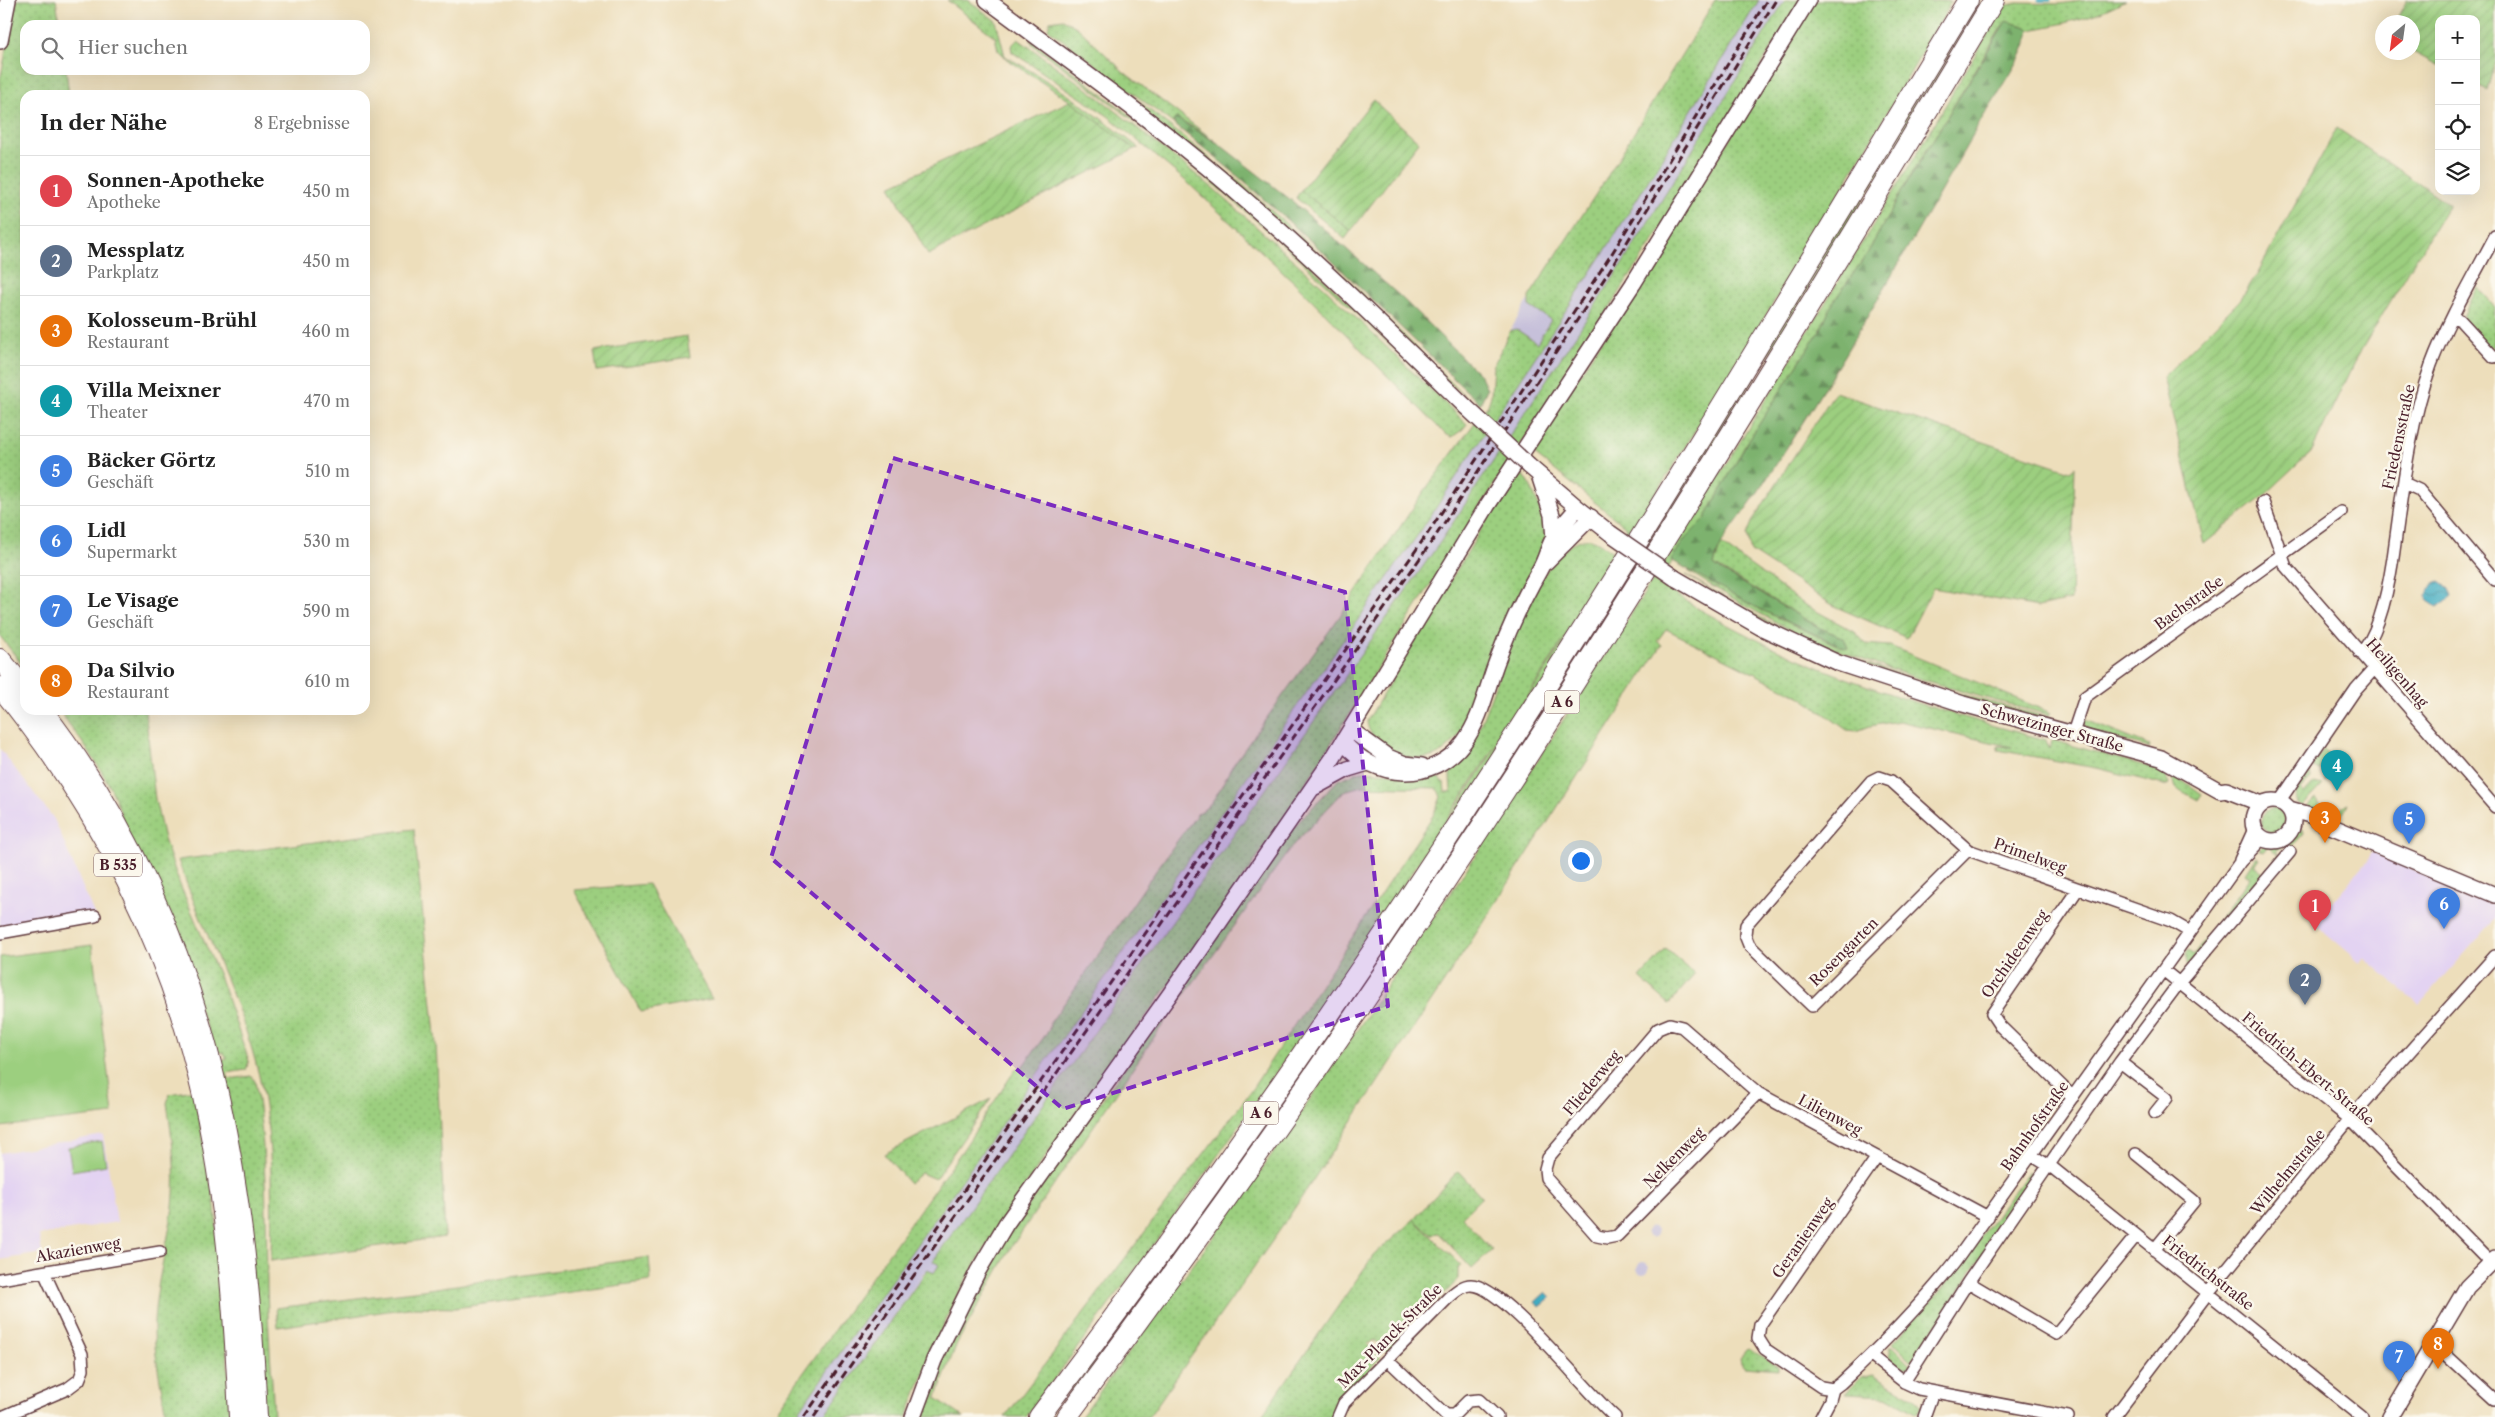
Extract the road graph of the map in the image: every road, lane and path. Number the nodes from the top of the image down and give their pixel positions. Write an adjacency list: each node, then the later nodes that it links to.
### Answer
1 (8, 0): 6 (main road)
2 (987, 0): 10 (main road, Schwetzinger Straße, bridge)
3 (1808, 0): 29 (main road)
4 (1968, 0): 82 (highway, A 6)
5 (1994, 0): 83 (highway, A 6)
6 (0, 41)
7 (2495, 236): 8 (street, Friedensstraße)
8 (2453, 317): 9 (street); 11 (street, Friedensstraße)
9 (2494, 357)
10 (1534, 470): 13 (main road, Schwetzinger Straße); 16 (main road)
11 (2404, 483): 19 (street); 20 (street, Friedensstraße)
12 (2263, 502): 17 (street, Heiligenhag)
13 (1578, 508): 15 (main road, Schwetzinger Straße); 16 (main road)
14 (2341, 512): 17 (street, Bachstraße)
15 (1591, 517): 18 (main road); 28 (main road, Schwetzinger Straße, bridge)
16 (1554, 538): 18 (main road)
17 (2281, 555): 20 (street, Heiligenhag); 28 (street, Bachstraße)
18 (1542, 567): 31 (main road)
19 (2495, 580)
20 (2360, 653): 22 (street, Heiligenhag)
21 (0, 659): 23 (highway)
22 (2374, 668): 36 (street); 37 (street, Heiligenhag)
23 (20, 683)
24 (0, 687): 25 (highway, B 535)
25 (20, 713)
26 (21, 715): 79 (highway, B 535)
27 (45, 715): 80 (highway, B 535)
28 (2073, 733): 34 (main road, Schwetzinger Straße)
29 (1347, 736): 30 (main road); 31 (main road); 33 (main road)
30 (1368, 763): 31 (main road); 33 (main road)
31 (1428, 767)
32 (1879, 777): 41 (street, Primelweg); 41 (street, Rosengarten)
33 (1313, 788): 81 (main road)
34 (2220, 791): 35 (main road, Schwetzinger Straße); 40 (main road, Schwetzinger Straße)
35 (2262, 804): 36 (main road); 40 (main road)
36 (2284, 806): 38 (main road); 39 (main road)
37 (2495, 807)
38 (2322, 822): 39 (main road); 44 (main road)
39 (2292, 826): 40 (main road)
40 (2257, 828): 46 (street, Bahnhofstraße)
41 (1968, 850): 43 (street, Primelweg)
42 (2290, 852): 50 (street)
43 (2078, 889): 46 (street, Primelweg); 54 (street, Orchideenweg)
44 (2495, 895)
45 (95, 916): 47 (street)
46 (2190, 932): 49 (street, Bahnhofstraße)
47 (0, 933)
48 (2495, 956): 56 (street, Wilhelmstraße)
49 (2163, 970): 50 (street, Friedrich-Ebert-Straße); 54 (street, Bahnhofstraße)
50 (2179, 983): 52 (street); 56 (street, Friedrich-Ebert-Straße)
51 (1670, 1024): 53 (street, Lilienweg); 63 (street, Fliederweg)
52 (2120, 1062): 55 (street); 60 (street)
53 (1758, 1093): 59 (street, Lilienweg); 63 (street, Nelkenweg)
54 (2073, 1097): 58 (street, Bahnhofstraße)
55 (2155, 1113)
56 (2351, 1120): 66 (street, Friedrich-Ebert-Straße); 70 (street, Wilhelmstraße)
57 (2136, 1154): 64 (street)
58 (2033, 1156): 60 (street, Friedrichstraße); 61 (street, Bahnhofstraße)
59 (1877, 1157): 61 (street, Lilienweg); 75 (street, Geranienweg)
60 (2048, 1166): 62 (street, Friedrichstraße); 69 (street)
61 (1988, 1217): 72 (street, Bahnhofstraße)
62 (2136, 1236): 64 (street, Friedrichstraße); 69 (street)
63 (1607, 1238)
64 (2154, 1250): 70 (street, Friedrichstraße)
65 (160, 1252): 67 (street, Akazienweg)
66 (2493, 1261): 71 (main road)
67 (44, 1272): 68 (street, Akazienweg); 78 (street)
68 (0, 1279)
69 (1968, 1282): 74 (street)
70 (2208, 1293): 90 (street, Wilhelmstraße); 91 (street, Friedrichstraße)
71 (2434, 1344): 77 (street); 92 (main road)
72 (1871, 1356): 74 (street); 75 (street, Bahnhofstraße)
73 (1388, 1360): 84 (street, Max-Planck-Straße); 85 (street); 86 (street, Max-Planck-Straße)
74 (1904, 1382): 76 (street)
75 (1833, 1388): 87 (street)
76 (1932, 1392): 88 (street); 89 (street)
77 (2495, 1400)
78 (2, 1417)
79 (239, 1417)
80 (257, 1417)
81 (913, 1417)
82 (1039, 1417)
83 (1067, 1417)
84 (1338, 1417)
85 (1497, 1417)
86 (1615, 1417)
87 (1821, 1417)
88 (1924, 1417)
89 (2068, 1417)
90 (2114, 1417)
91 (2362, 1417)
92 (2390, 1417)

